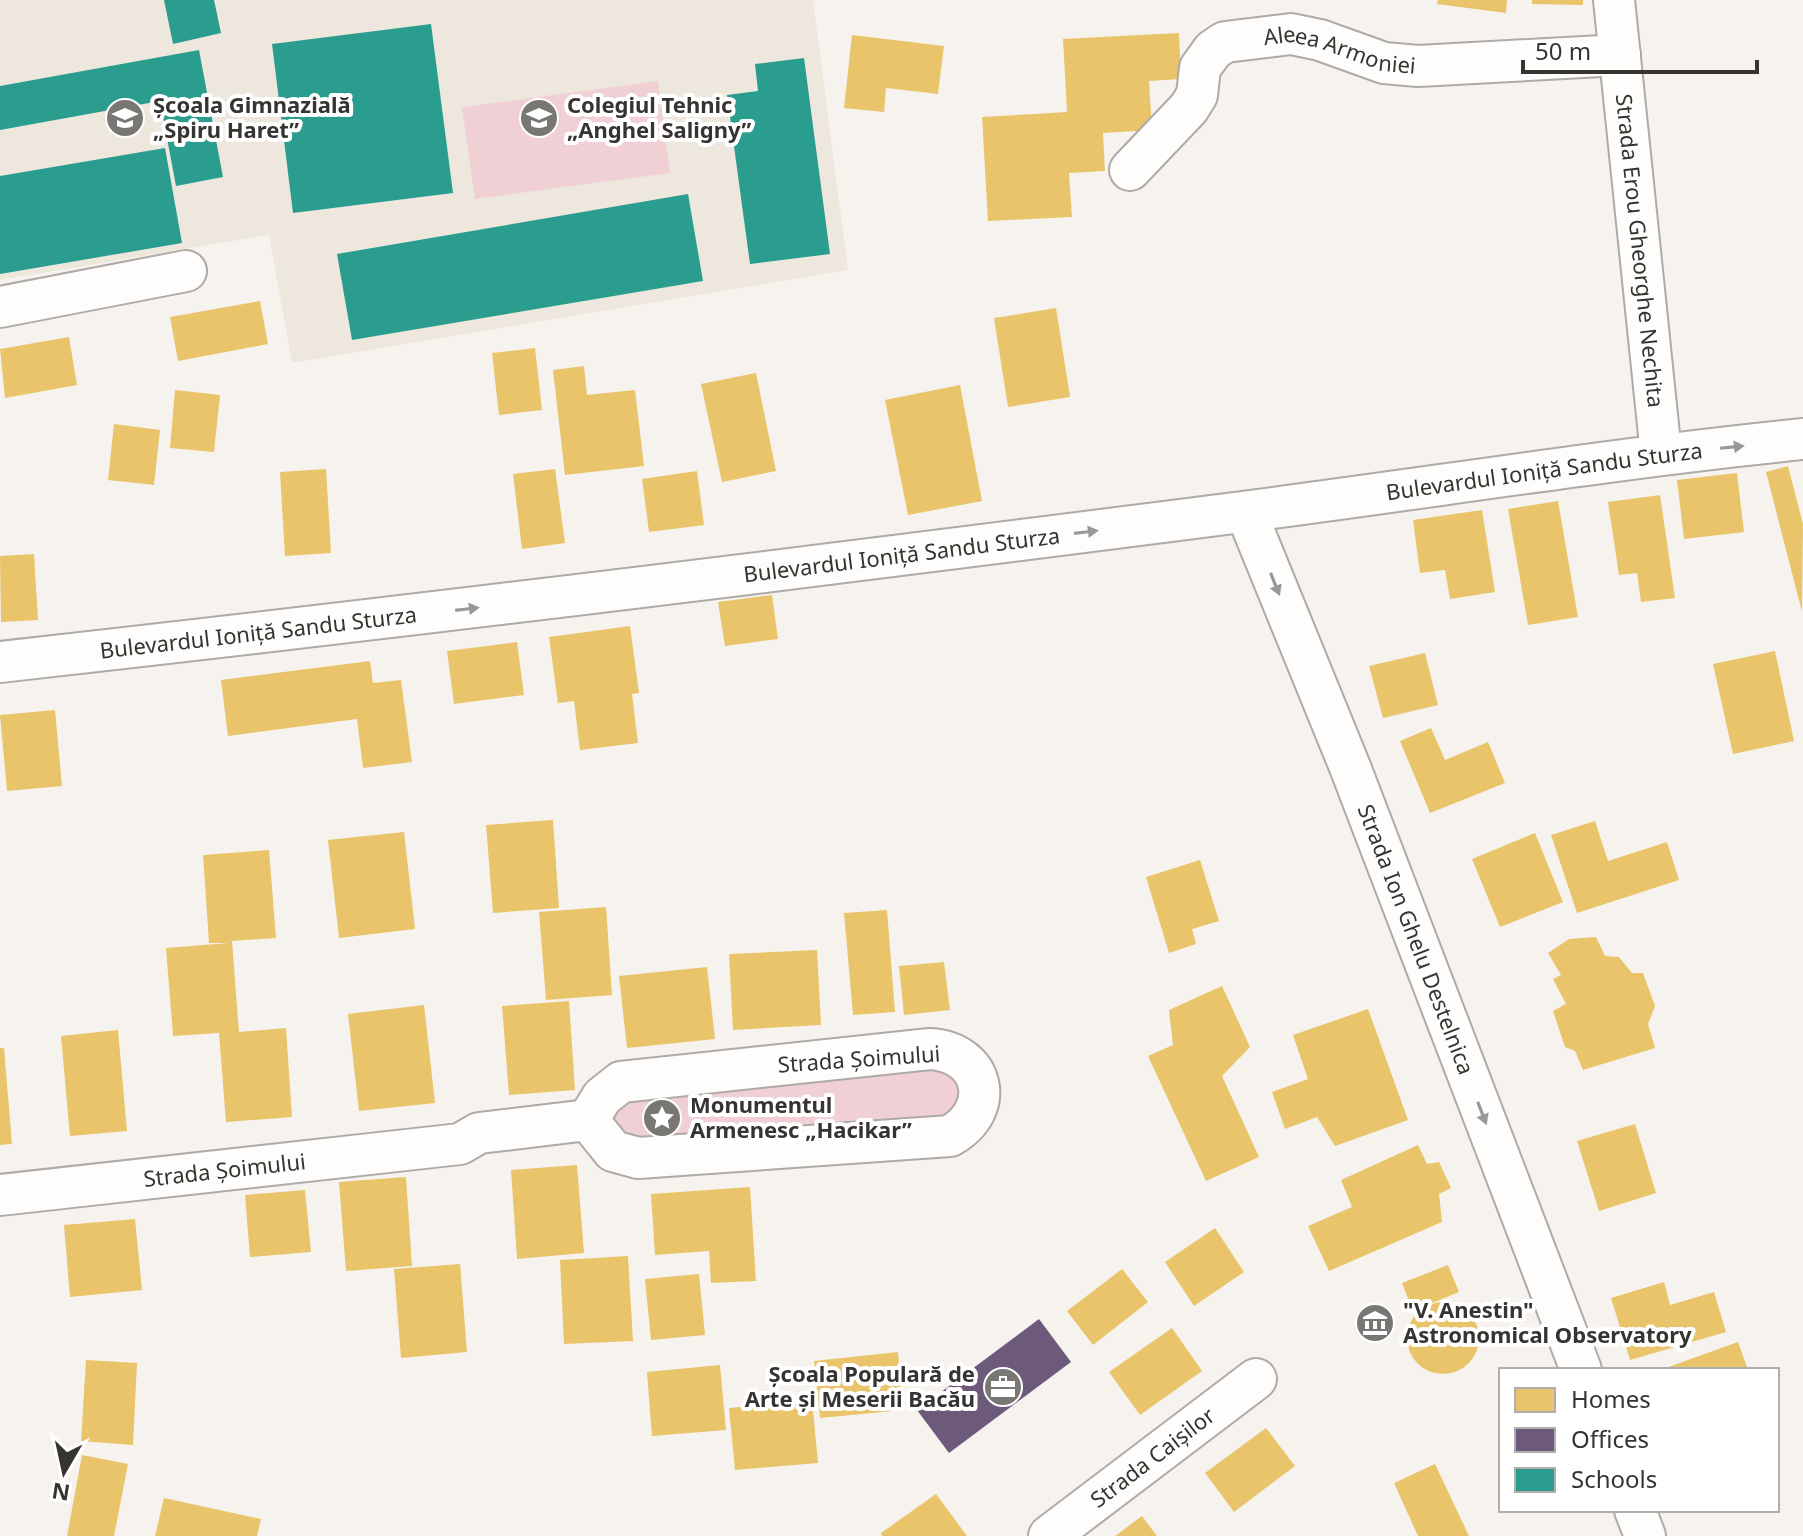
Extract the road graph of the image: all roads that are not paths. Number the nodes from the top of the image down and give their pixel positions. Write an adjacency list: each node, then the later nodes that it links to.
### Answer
1 (1614, 0): 2 (street, Strada Erou Gheorghe Nechita)
2 (1620, 55): 3 (street, Aleea Armoniei); 7 (street, Strada Erou Gheorghe Nechita)
3 (1130, 170)
4 (186, 271): 5 (street)
5 (0, 307)
6 (1803, 439): 7 (street, Bulevardul Ioniță Sandu Sturza, one-way to 6)
7 (1661, 454): 8 (street, Bulevardul Ioniță Sandu Sturza)
8 (1246, 512): 9 (street, Bulevardul Ioniță Sandu Sturza, one-way to 8); 12 (street, Strada Ion Ghelu Destelnica, one-way to 12)
9 (0, 662)
10 (588, 1120): 10 (street, Strada Șoimului); 11 (street, Strada Șoimului)
11 (0, 1195)
12 (1580, 1368)
13 (1256, 1379): 15 (street, Strada Caișilor)
14 (1636, 1512): 16 (street)
15 (1049, 1536)
16 (1645, 1536)

